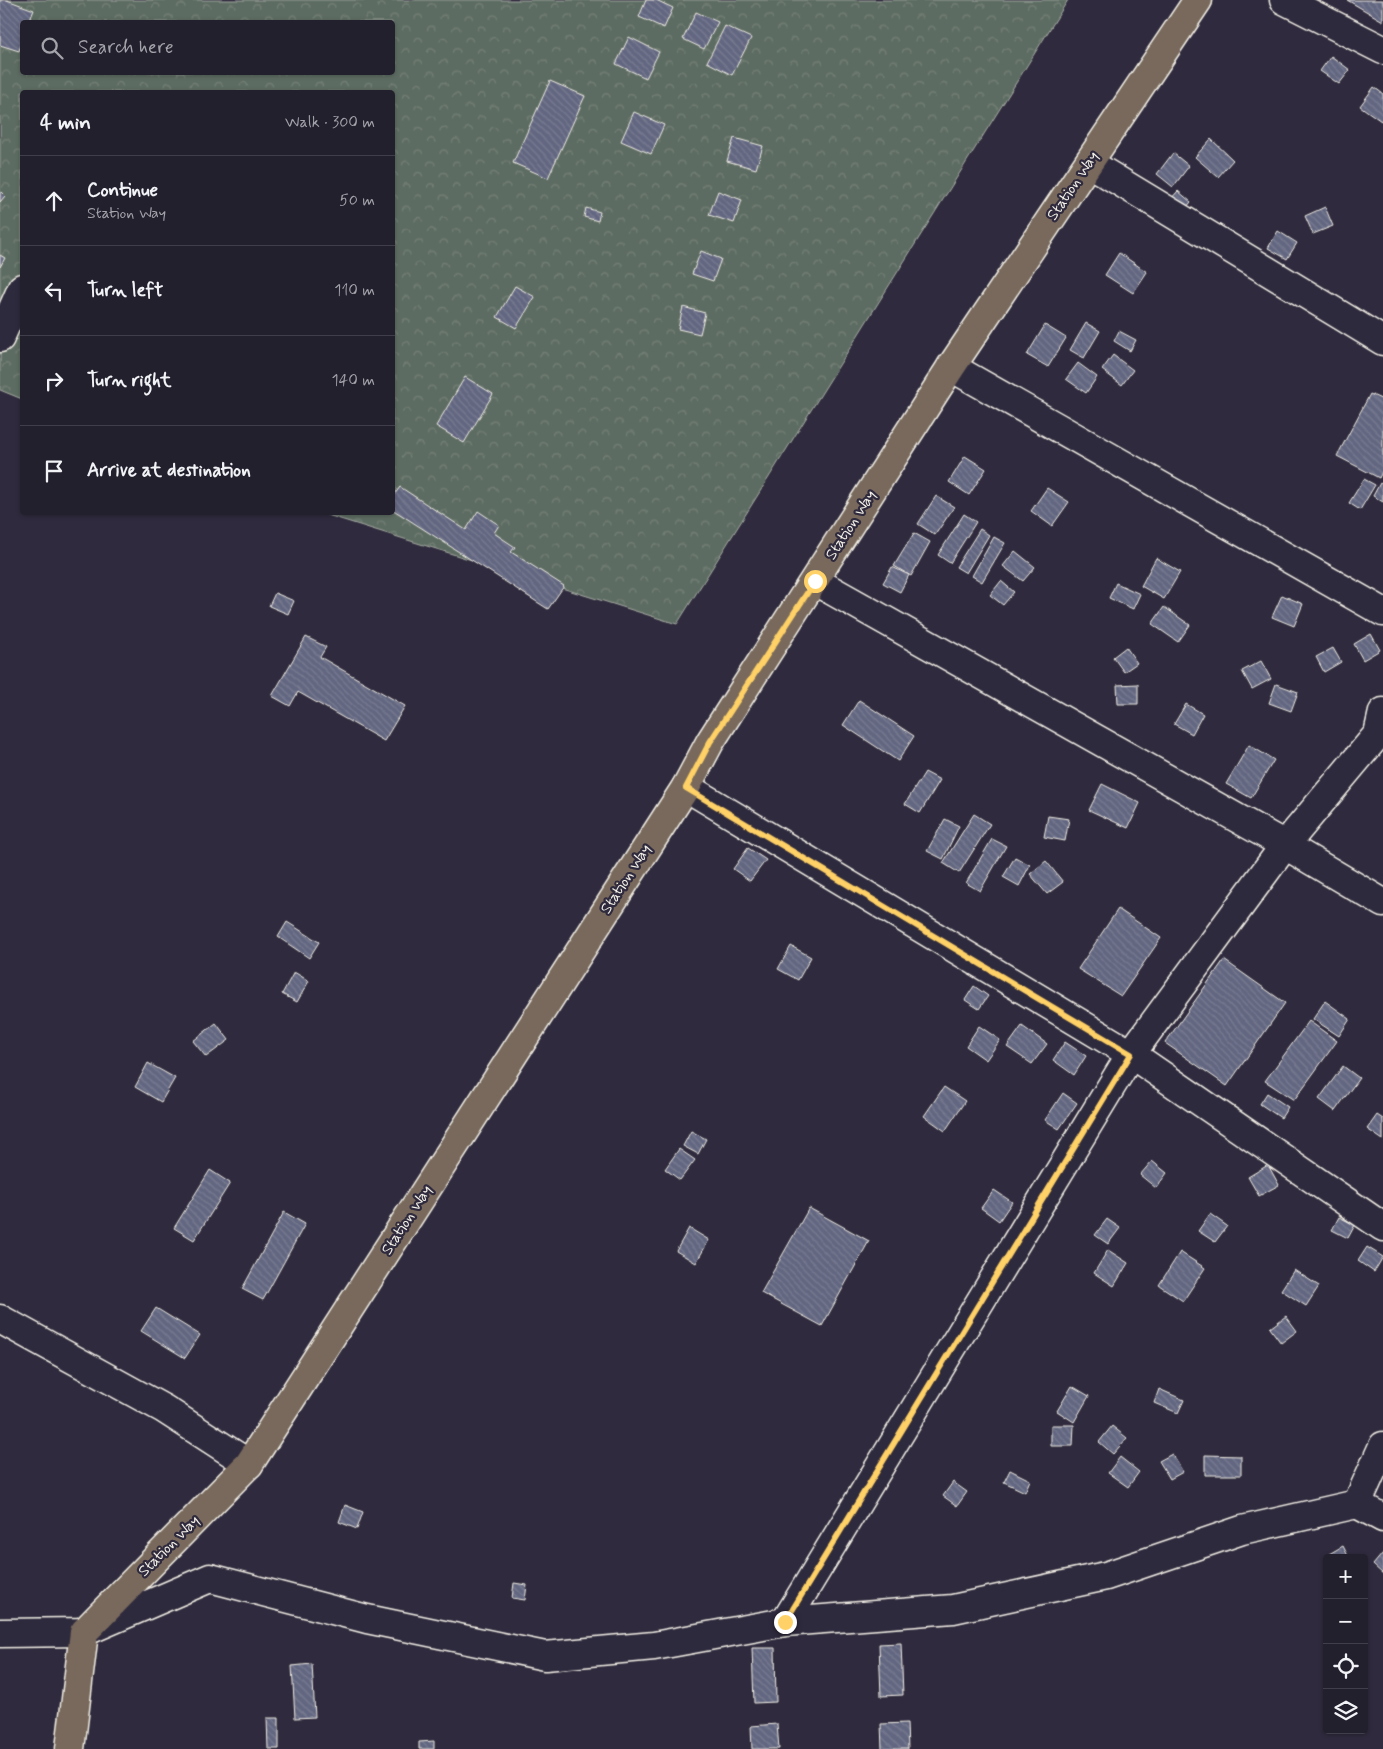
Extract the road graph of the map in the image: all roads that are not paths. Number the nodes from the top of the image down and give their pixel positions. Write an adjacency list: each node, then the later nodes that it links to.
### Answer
1 (1198, 0): 4 (main road, Station Way)
2 (1284, 0): 3 (street)
3 (1383, 50)
4 (1089, 163): 7 (street); 8 (main road, Station Way)
5 (20, 293): 6 (street)
6 (0, 338)
7 (1383, 341)
8 (952, 368): 9 (main road, Station Way); 10 (street)
9 (815, 581): 12 (main road, Station Way); 13 (street)
10 (1383, 612)
11 (1381, 725): 13 (street)
12 (686, 788): 15 (street); 19 (main road, Station Way)
13 (1285, 845): 14 (street); 15 (street)
14 (1383, 902)
15 (1131, 1054): 16 (street); 22 (street)
16 (1383, 1226)
17 (0, 1319): 19 (street)
18 (1383, 1446): 20 (street)
19 (250, 1464): 23 (main road, Station Way)
20 (1357, 1504): 21 (street); 22 (street)
21 (1383, 1518)
22 (785, 1622): 23 (street)
23 (84, 1632): 24 (street); 25 (main road)
24 (0, 1633)
25 (70, 1749)

